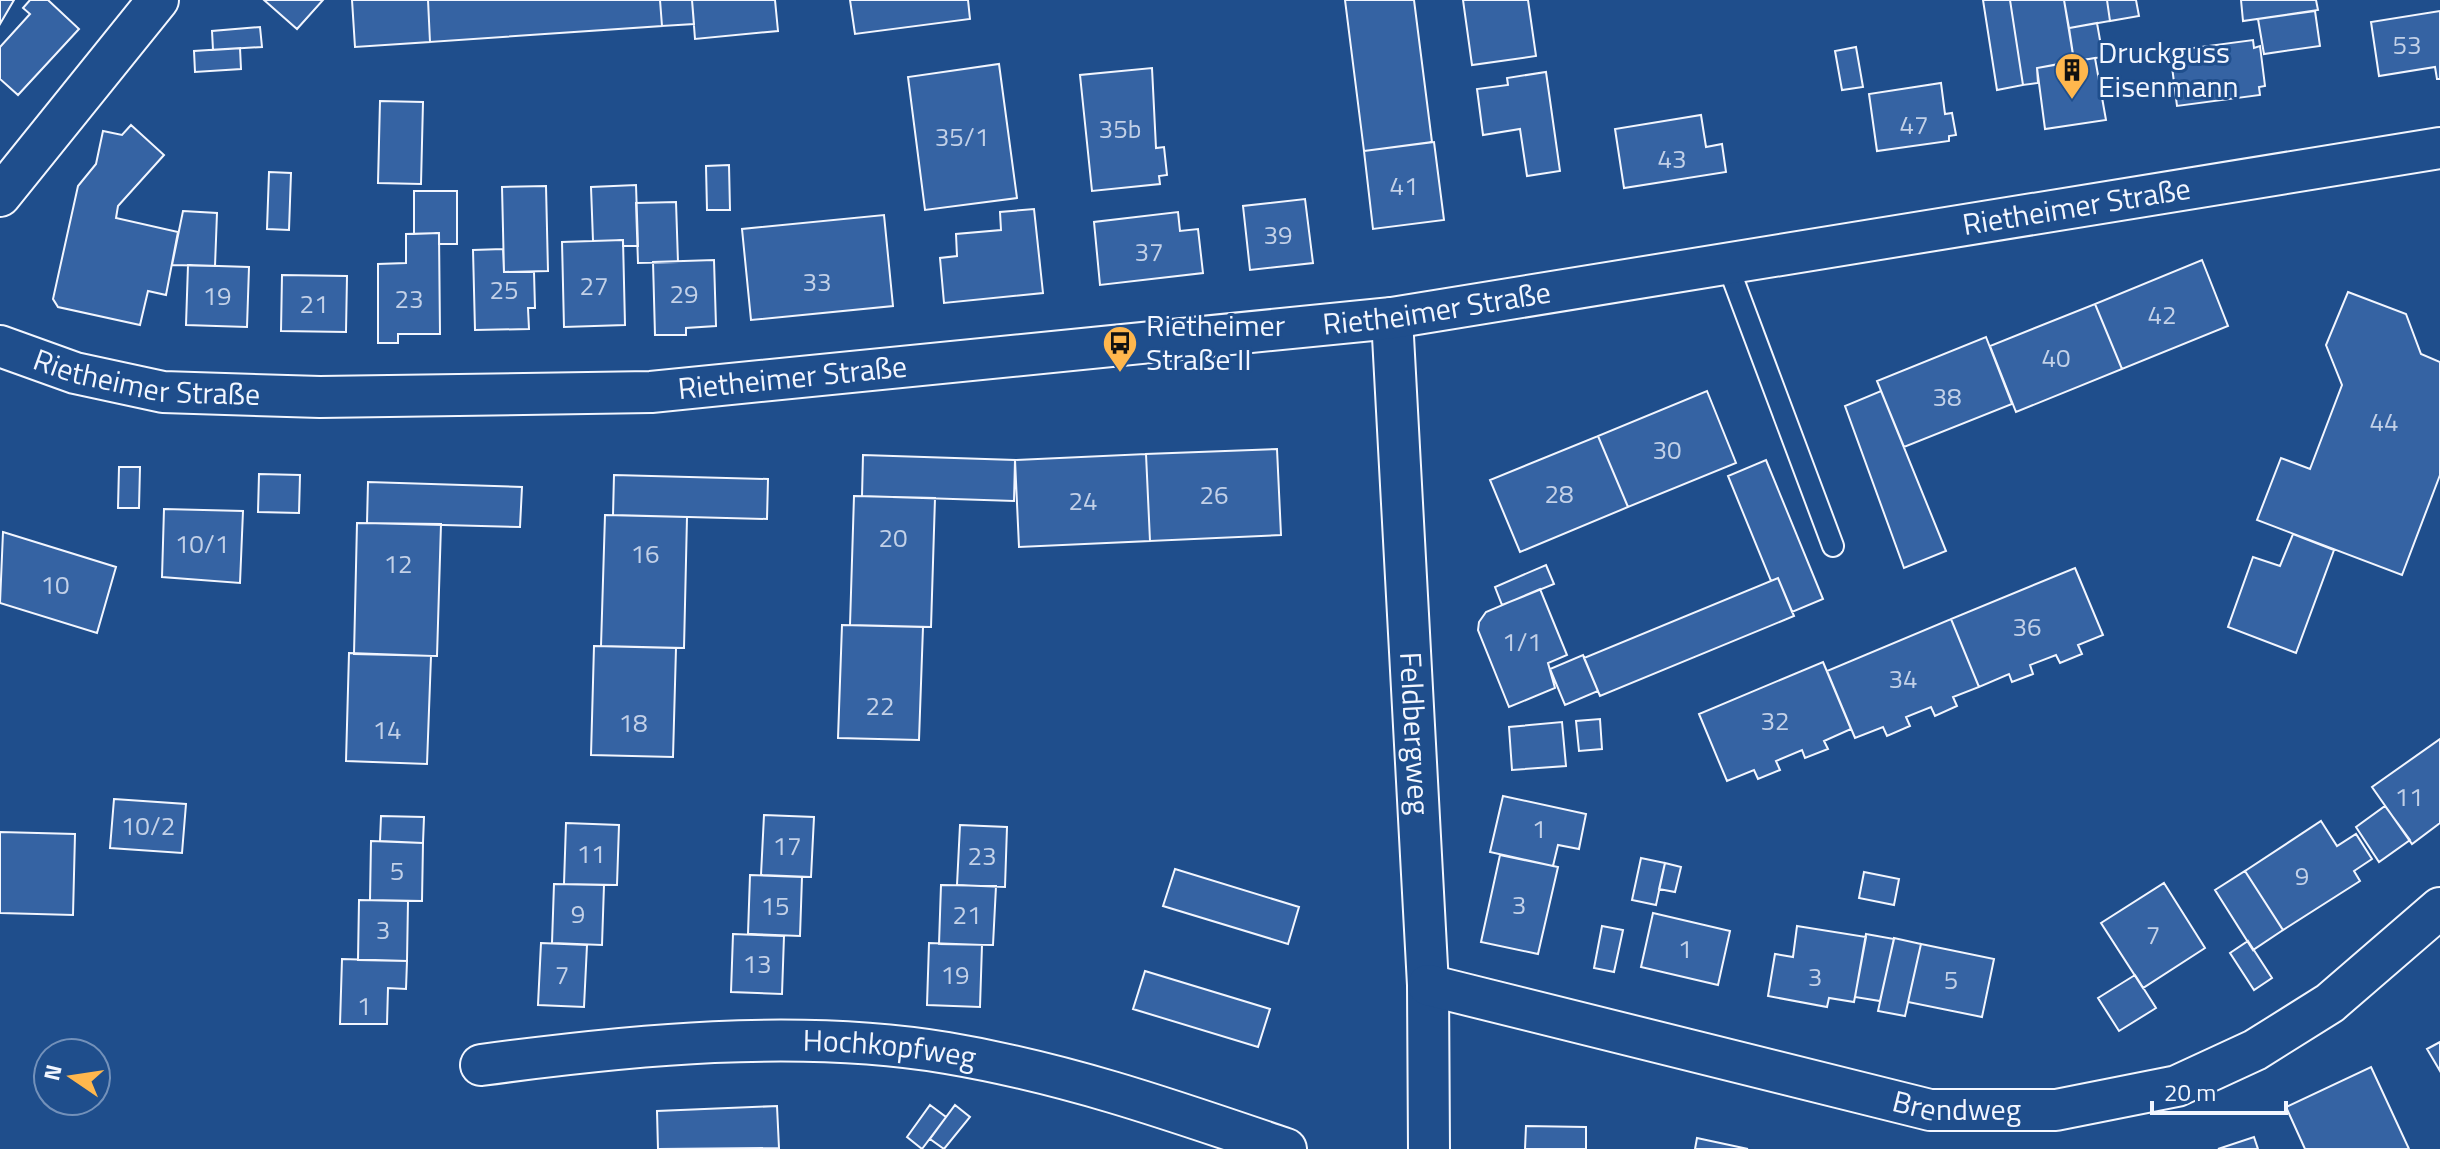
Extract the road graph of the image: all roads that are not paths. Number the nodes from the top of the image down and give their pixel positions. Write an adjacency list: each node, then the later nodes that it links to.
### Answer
1 (158, 0): 3 (street)
2 (2440, 148): 4 (street, Rietheimer Straße)
3 (0, 196)
4 (1728, 266): 5 (street, Rietheimer Straße); 7 (lane)
5 (1392, 318): 6 (street, Rietheimer Straße); 9 (street, Feldbergweg)
6 (0, 346)
7 (1833, 546)
8 (2440, 908): 9 (street, Brendweg)
9 (1428, 985): 12 (street, Feldbergweg)
10 (481, 1065): 11 (street, Hochkopfweg)
11 (1286, 1149)
12 (1429, 1149)

